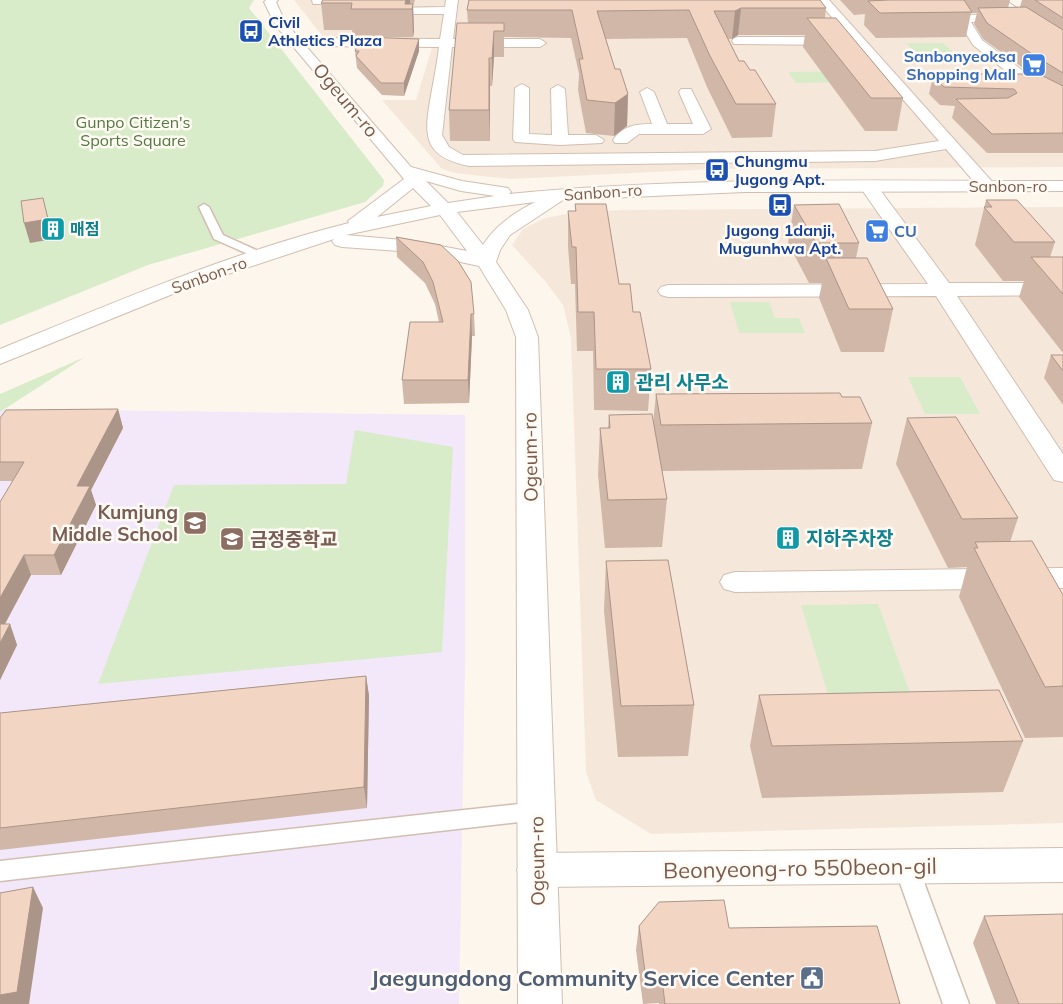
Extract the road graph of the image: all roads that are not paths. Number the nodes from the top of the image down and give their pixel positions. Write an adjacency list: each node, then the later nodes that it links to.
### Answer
1 (272, 0): 11 (street, Ogeum-ro)
2 (823, 0): 7 (street)
3 (998, 0): 5 (street)
4 (452, 5): 6 (street); 12 (street)
5 (1025, 18): 14 (street); 19 (street)
6 (386, 20)
7 (841, 21): 8 (street); 9 (street)
8 (861, 21)
9 (858, 40): 10 (street); 20 (street)
10 (738, 41)
11 (298, 42): 12 (street); 27 (street, Ogeum-ro)
12 (446, 43): 13 (street); 26 (street)
13 (540, 43)
14 (1063, 45)
15 (522, 88): 23 (street)
16 (558, 89): 23 (street)
17 (647, 92): 22 (street)
18 (686, 92): 22 (street)
19 (1063, 102)
20 (921, 112): 21 (street); 25 (street)
21 (939, 112)
22 (661, 129): 24 (street)
23 (560, 140): 24 (street)
24 (621, 140): 26 (street)
25 (949, 144): 26 (street); 28 (street)
26 (626, 158)
27 (410, 175): 31 (street); 33 (street, Ogeum-ro); 34 (street)
28 (987, 186): 29 (street, Sanbon-ro); 30 (street, Sanbon-ro)
29 (1063, 186)
30 (869, 188): 31 (street, Sanbon-ro); 39 (street)
31 (553, 196): 33 (street, Sanbon-ro); 37 (street)
32 (204, 207): 36 (lane)
33 (445, 210): 34 (street, Sanbon-ro); 37 (street, Ogeum-ro)
34 (334, 234): 35 (street, Sanbon-ro)
35 (315, 239): 36 (street, Sanbon-ro); 37 (street)
36 (261, 256): 41 (street, Sanbon-ro)
37 (486, 262): 48 (street, Ogeum-ro)
38 (1063, 289): 39 (street)
39 (943, 290): 40 (street); 45 (street)
40 (668, 291)
41 (157, 293): 42 (street, Sanbon-ro); 43 (street, Sanbon-ro); 44 (street, Sanbon-ro)
42 (0, 343)
43 (0, 357)
44 (0, 372)
45 (1063, 474)
46 (1063, 578): 47 (street)
47 (735, 582)
48 (537, 811): 51 (street, Ogeum-ro); 52 (lane)
49 (1063, 865): 50 (street, Beonyeong-ro 550beon-gil)
50 (906, 866): 51 (street, Beonyeong-ro 550beon-gil); 54 (lane)
51 (538, 870): 53 (street, Ogeum-ro)
52 (0, 871)
53 (540, 1004)
54 (956, 1004)

